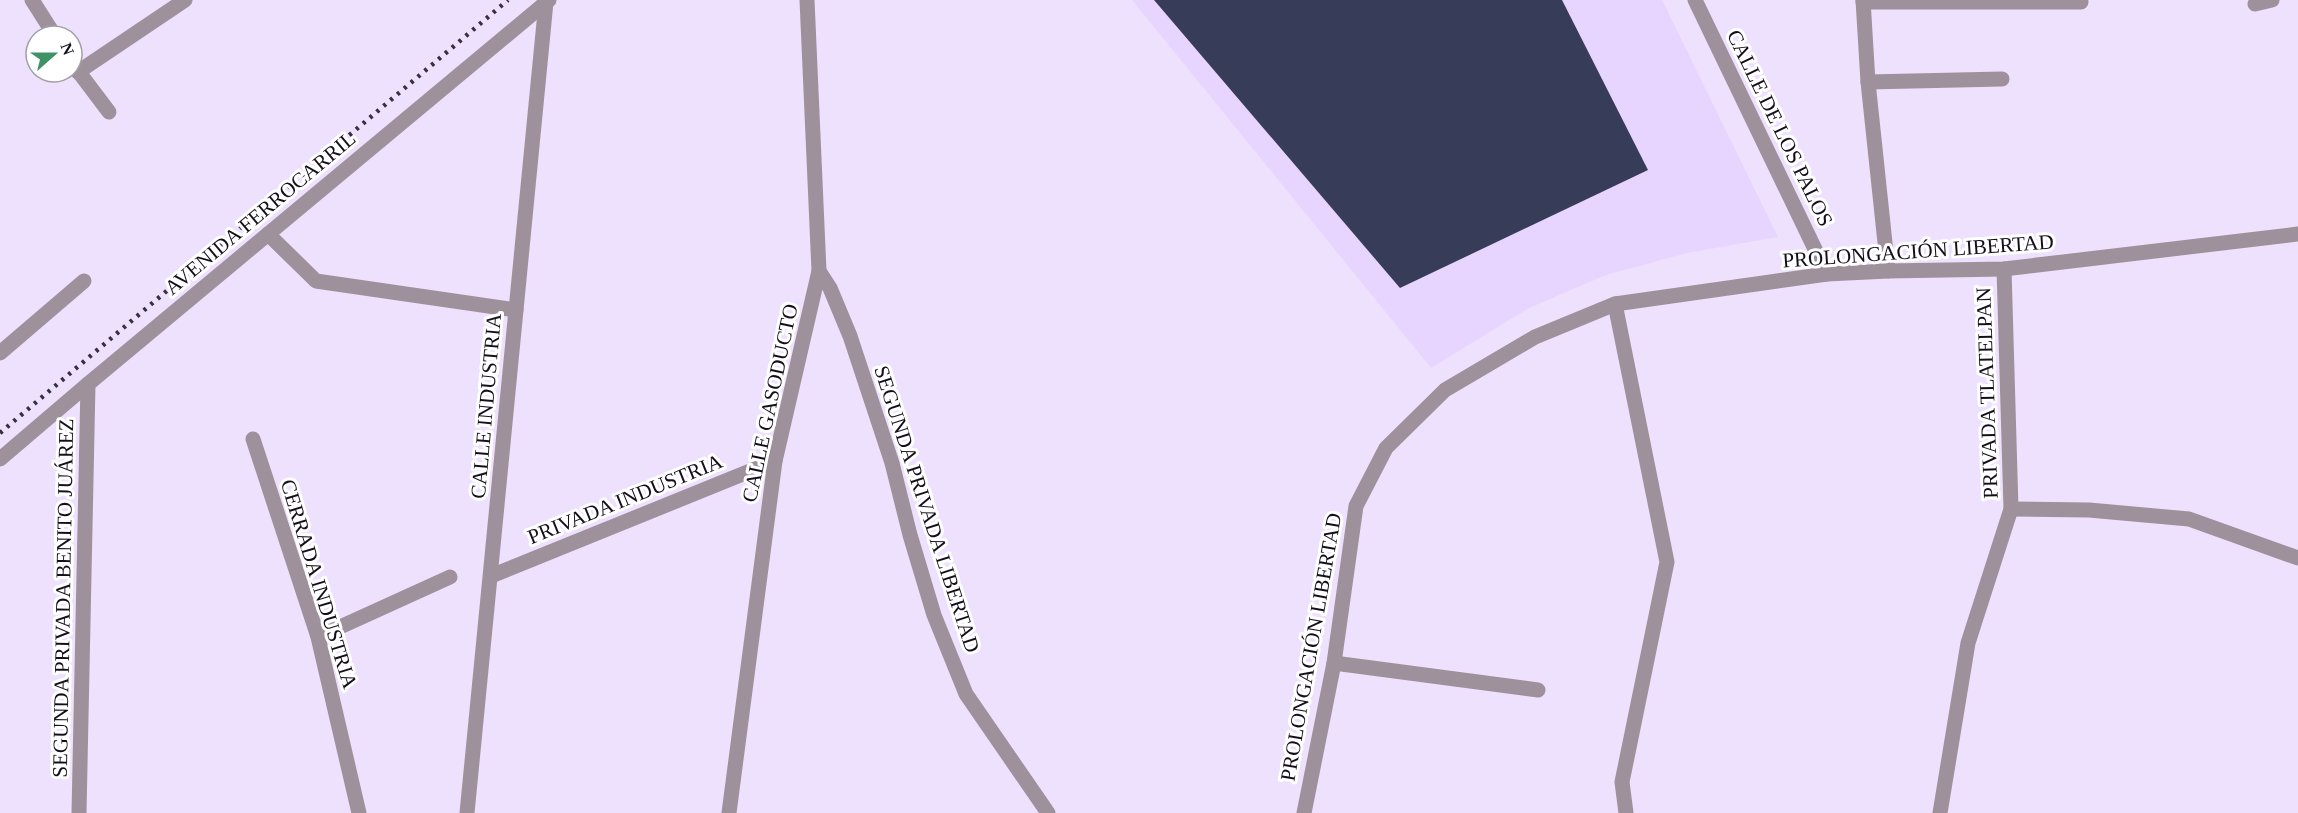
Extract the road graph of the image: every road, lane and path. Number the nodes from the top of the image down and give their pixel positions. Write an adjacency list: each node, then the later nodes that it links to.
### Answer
1 (32, 0): 10 (street)
2 (185, 0): 11 (street)
3 (807, 0): 19 (street, CALLE GASODUCTO)
4 (1695, 0): 21 (street, CALLE DE LOS PALOS)
5 (2272, 0): 9 (street)
6 (548, 1): 16 (street, AVENIDA FERROCARRIL); 24 (street, CALLE INDUSTRIA)
7 (1863, 1): 8 (street); 14 (street)
8 (2081, 2)
9 (2255, 4)
10 (47, 24)
11 (84, 62)
12 (2002, 79): 14 (street)
13 (84, 80): 15 (street)
14 (1868, 82): 20 (street)
15 (109, 112)
16 (268, 234): 24 (street); 26 (street, AVENIDA FERROCARRIL)
17 (2298, 234): 18 (street, PROLONGACIÓN LIBERTAD)
18 (2004, 270): 20 (street, PROLONGACIÓN LIBERTAD); 30 (street, PRIVADA TLATELPAN)
19 (819, 271): 29 (street, CALLE GASODUCTO); 41 (street, SEGUNDA PRIVADA LIBERTAD)
20 (1888, 271): 21 (street, PROLONGACIÓN LIBERTAD)
21 (1827, 274): 23 (street, PROLONGACIÓN LIBERTAD)
22 (84, 281): 25 (street)
23 (1615, 304): 35 (street, PROLONGACIÓN LIBERTAD); 43 (street)
24 (516, 310): 32 (street, CALLE INDUSTRIA)
25 (0, 353)
26 (88, 384): 28 (street, AVENIDA FERROCARRIL); 37 (street, SEGUNDA PRIVADA BENITO JUÁREZ)
27 (253, 439): 34 (street, CERRADA INDUSTRIA)
28 (0, 459)
29 (775, 461): 32 (street, PRIVADA INDUSTRIA); 40 (street, CALLE GASODUCTO)
30 (2011, 509): 31 (street, PRIVADA TLATELPAN); 44 (street)
31 (2298, 558)
32 (491, 576): 39 (street, CALLE INDUSTRIA)
33 (450, 577): 34 (street)
34 (318, 637): 38 (street, CERRADA INDUSTRIA)
35 (1334, 663): 36 (street); 42 (street, PROLONGACIÓN LIBERTAD)
36 (1538, 690)
37 (79, 813)
38 (359, 813)
39 (467, 813)
40 (729, 813)
41 (1048, 813)
42 (1304, 813)
43 (1626, 813)
44 (1940, 813)

